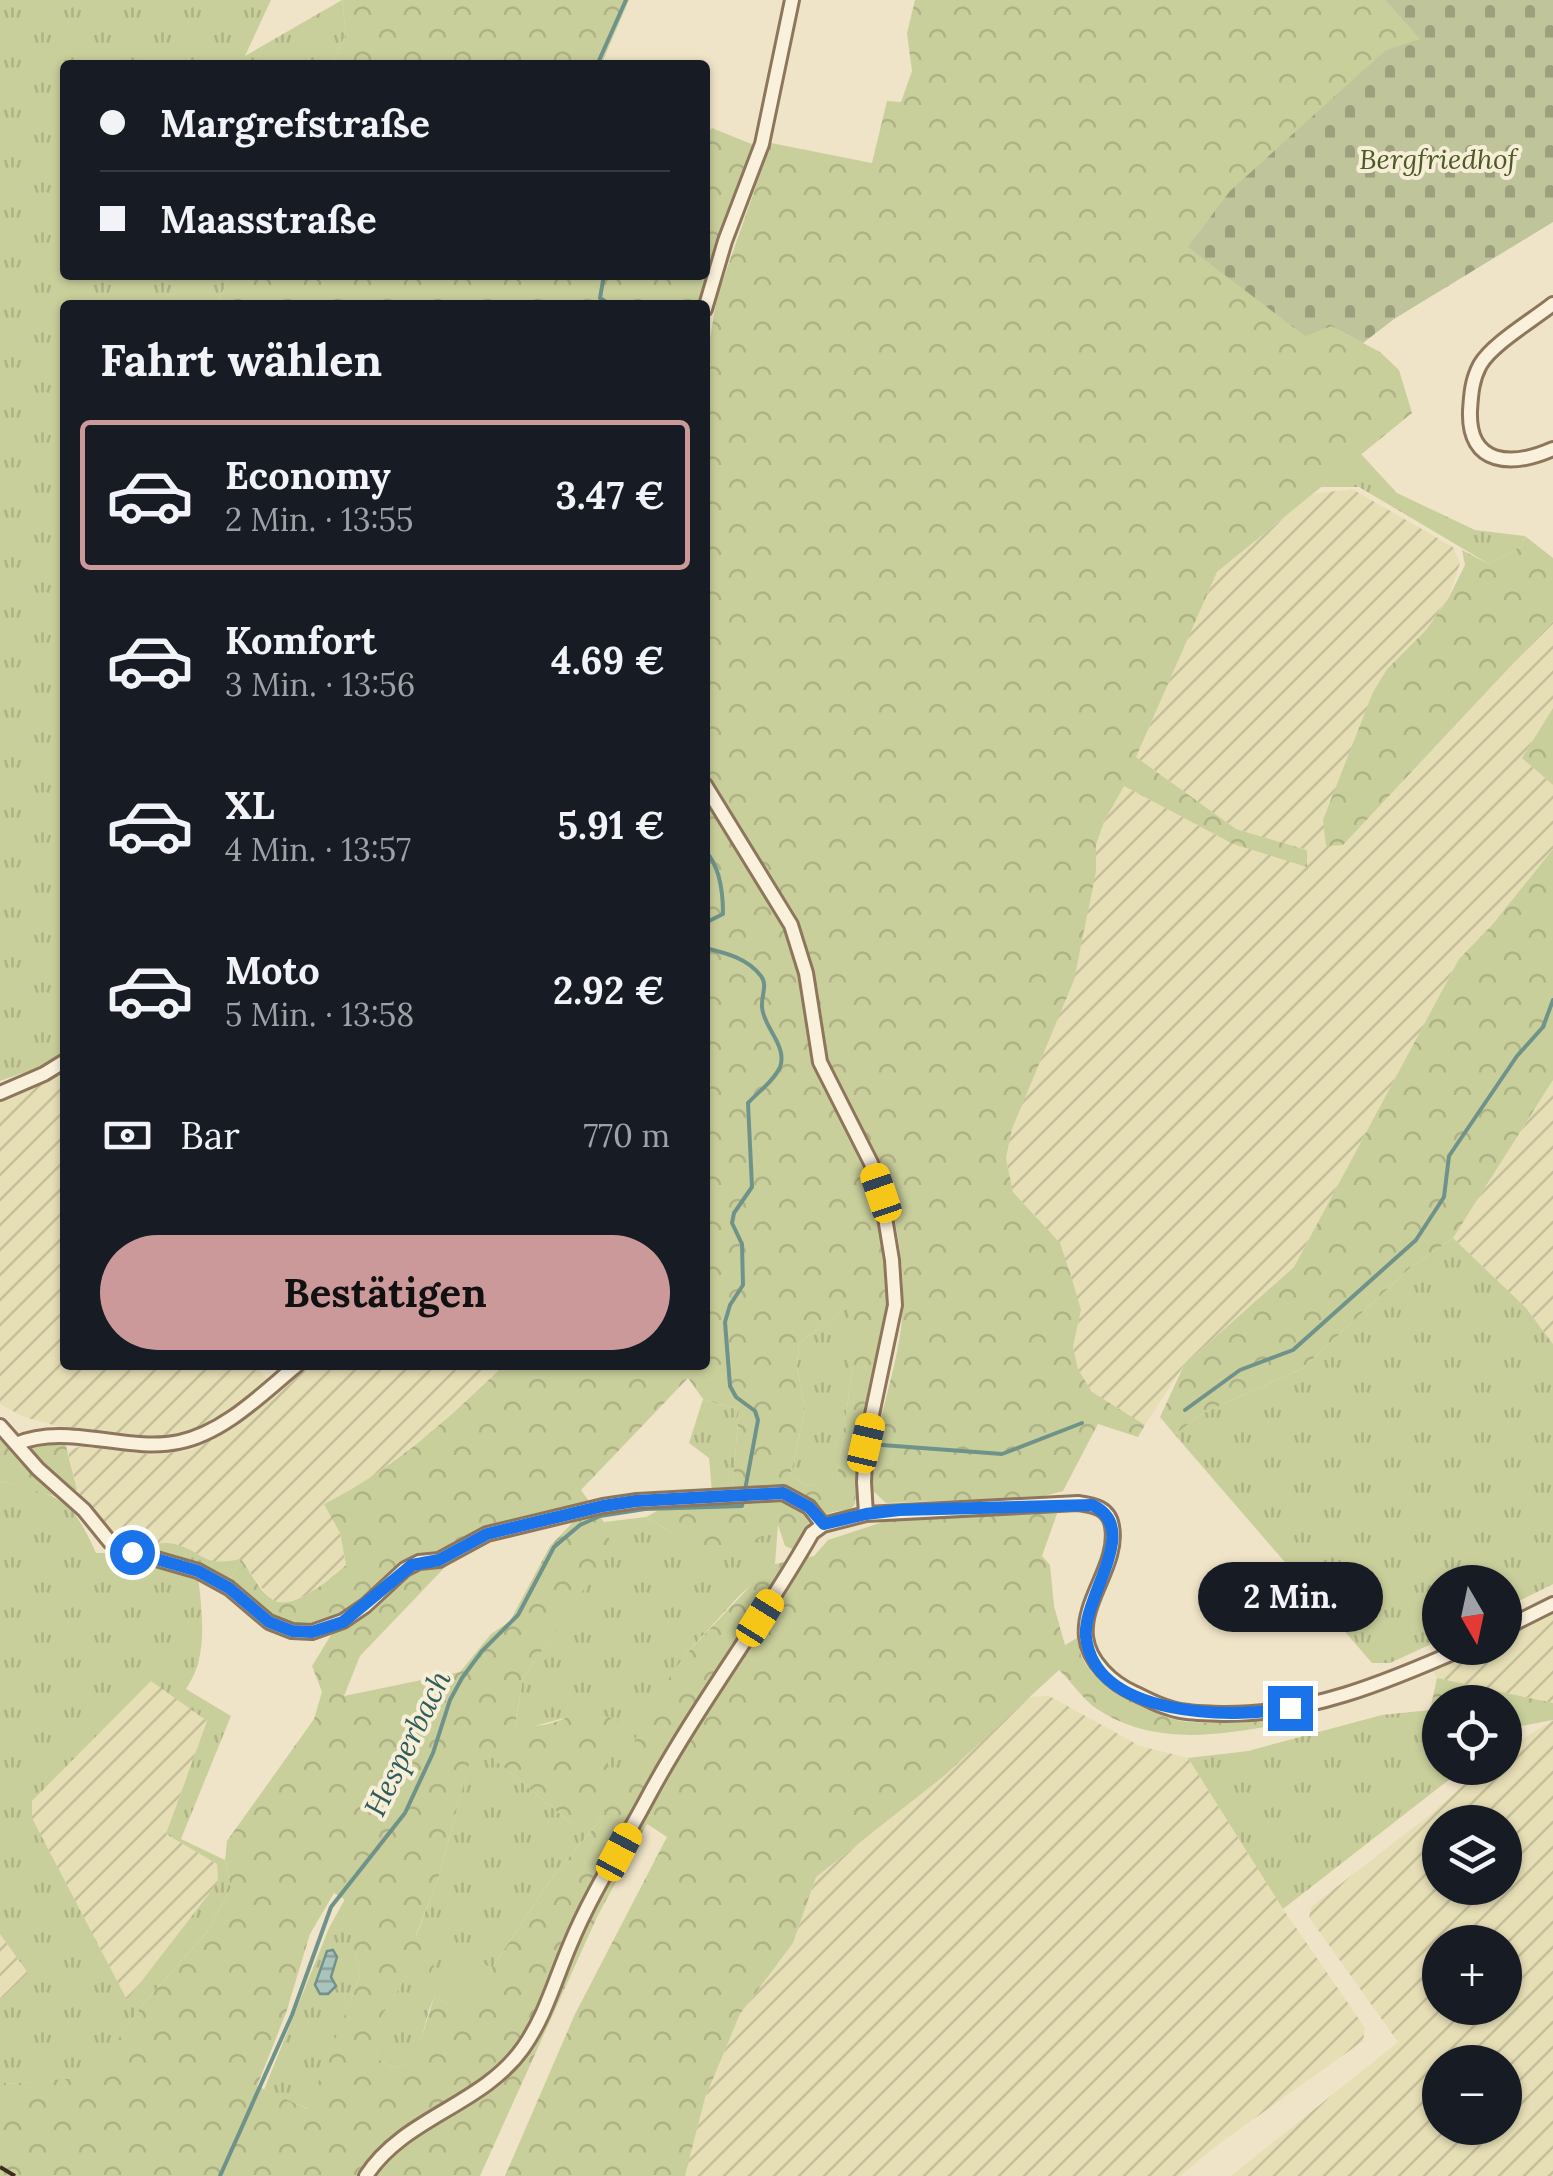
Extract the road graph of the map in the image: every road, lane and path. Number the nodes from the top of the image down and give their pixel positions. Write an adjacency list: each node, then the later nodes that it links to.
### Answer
1 (792, 0): 2 (street)
2 (708, 300)
3 (1553, 304): 4 (street)
4 (1553, 449)
5 (710, 793): 11 (street)
6 (60, 1063): 7 (street)
7 (0, 1092)
8 (291, 1370): 10 (street)
9 (0, 1426): 10 (street)
10 (16, 1444): 12 (street)
11 (866, 1514): 12 (street); 15 (street)
12 (824, 1524): 16 (street)
13 (1553, 1604): 14 (street)
14 (1522, 1620)
15 (1422, 1665)
16 (366, 2176)

